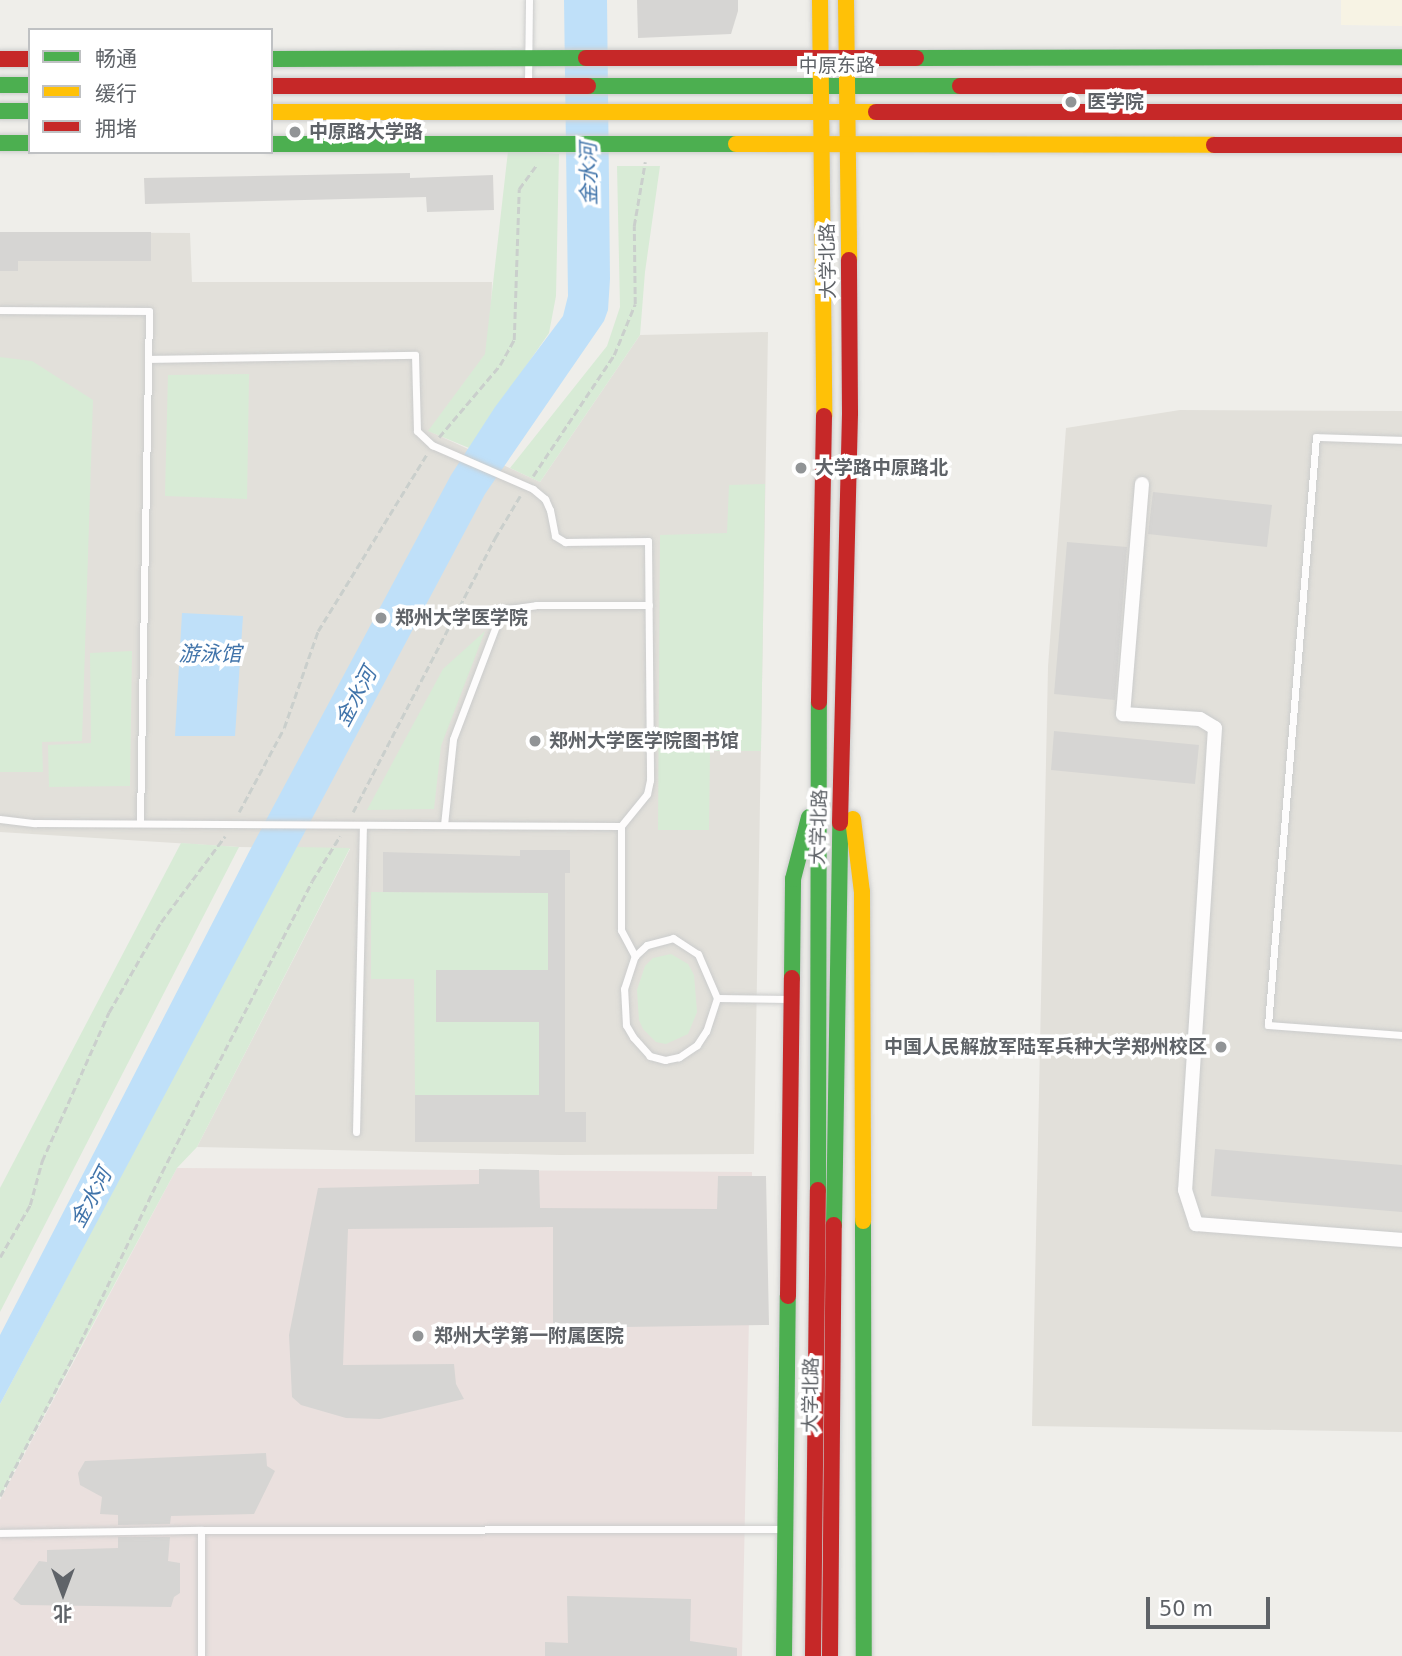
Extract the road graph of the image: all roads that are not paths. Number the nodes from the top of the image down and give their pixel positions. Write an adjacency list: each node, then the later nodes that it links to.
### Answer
1 (529, 0): 8 (lane)
2 (820, 0): 9 (main road, 大学北路)
3 (846, 0): 10 (main road, 大学北路)
4 (1402, 57): 10 (main road)
5 (0, 59): 6 (main road)
6 (28, 59)
7 (273, 59): 8 (main road)
8 (527, 59): 9 (main road); 17 (lane)
9 (820, 59): 10 (main road); 14 (main road, 大学北路)
10 (846, 59): 15 (main road, 大学北路)
11 (0, 85): 12 (main road)
12 (28, 85)
13 (273, 86): 17 (main road, 中原东路)
14 (821, 86): 15 (main road, 中原东路); 17 (main road, 中原东路); 21 (main road, 大学北路)
15 (847, 86): 16 (main road, 中原东路); 22 (main road, 大学北路)
16 (1402, 86)
17 (534, 87)
18 (0, 111): 19 (main road)
19 (28, 111)
20 (273, 112): 21 (main road)
21 (821, 112): 22 (main road); 27 (main road, 大学北路)
22 (847, 112): 23 (main road); 28 (main road, 大学北路)
23 (1402, 112)
24 (0, 143): 25 (main road)
25 (28, 144)
26 (273, 144): 27 (main road)
27 (821, 145): 28 (main road); 35 (main road, 大学北路)
28 (848, 145): 29 (main road); 36 (main road, 大学北路)
29 (1402, 145)
30 (0, 310): 31 (lane)
31 (148, 359): 34 (lane); 40 (lane)
32 (1402, 440): 48 (lane)
33 (1142, 484): 50 (street)
34 (649, 605): 42 (lane); 43 (lane)
35 (819, 680): 37 (main road); 45 (main road, 大学北路)
36 (845, 682): 39 (main road); 45 (main road, 大学北路)
37 (809, 817): 47 (main road); 56 (main road)
38 (0, 819): 40 (lane)
39 (853, 819): 59 (main road); 60 (main road)
40 (140, 824): 41 (lane)
41 (363, 825): 42 (lane); 49 (lane)
42 (444, 825): 43 (lane)
43 (621, 826): 44 (lane)
44 (635, 956): 46 (lane); 46 (lane)
45 (828, 973): 57 (main road, 大学北路); 58 (main road, 大学北路)
46 (717, 998): 47 (lane)
47 (792, 999): 51 (main road)
48 (1402, 1035)
49 (356, 1132)
50 (1402, 1240)
51 (786, 1529): 52 (lane); 55 (main road)
52 (201, 1530): 53 (lane); 54 (lane)
53 (0, 1533)
54 (201, 1656)
55 (784, 1656)
56 (802, 1656)
57 (813, 1656)
58 (830, 1656)
59 (845, 1656)
60 (864, 1656)

